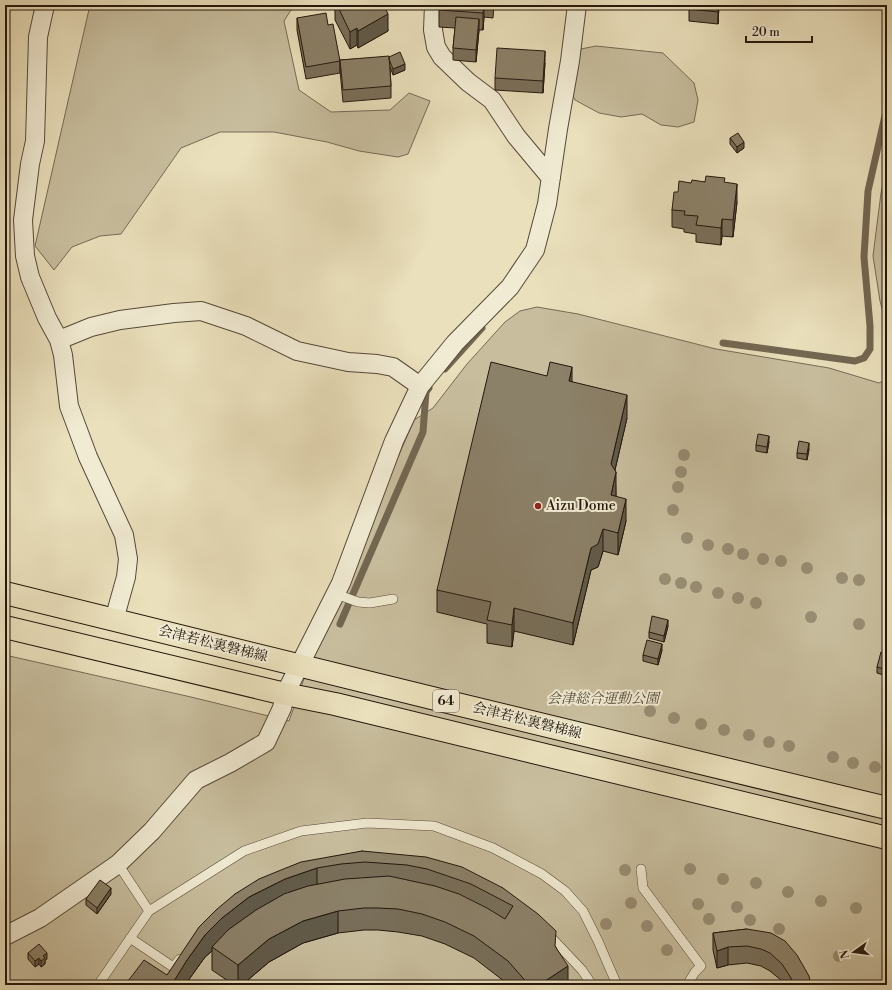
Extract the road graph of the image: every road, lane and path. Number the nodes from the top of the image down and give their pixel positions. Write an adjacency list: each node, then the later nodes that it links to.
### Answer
1 (45, 5): 5 (street)
2 (434, 5): 4 (street)
3 (577, 5): 4 (street)
4 (551, 178): 6 (street)
5 (59, 340): 6 (street); 10 (street)
6 (420, 386): 8 (street)
7 (5, 593): 10 (main road, 会津若松裏磐梯線 / 64)
8 (336, 594): 9 (lane); 12 (street)
9 (393, 599)
10 (114, 620): 12 (main road, 会津若松裏磐梯線 / 64)
11 (5, 627): 13 (main road, 会津若松裏磐梯線 / 64)
12 (299, 665): 13 (street); 14 (main road, 会津若松裏磐梯線 / 64)
13 (285, 694): 15 (main road, 会津若松裏磐梯線 / 64); 16 (street)
14 (887, 808)
15 (887, 838)
16 (118, 864): 18 (lane); 20 (street)
17 (641, 869): 26 (lane)
18 (149, 911): 21 (lane); 23 (lane)
19 (541, 927): 25 (lane)
20 (5, 936)
21 (130, 938): 22 (lane); 24 (lane)
22 (187, 950)
23 (616, 984)
24 (98, 985)
25 (592, 985)
26 (687, 985)

